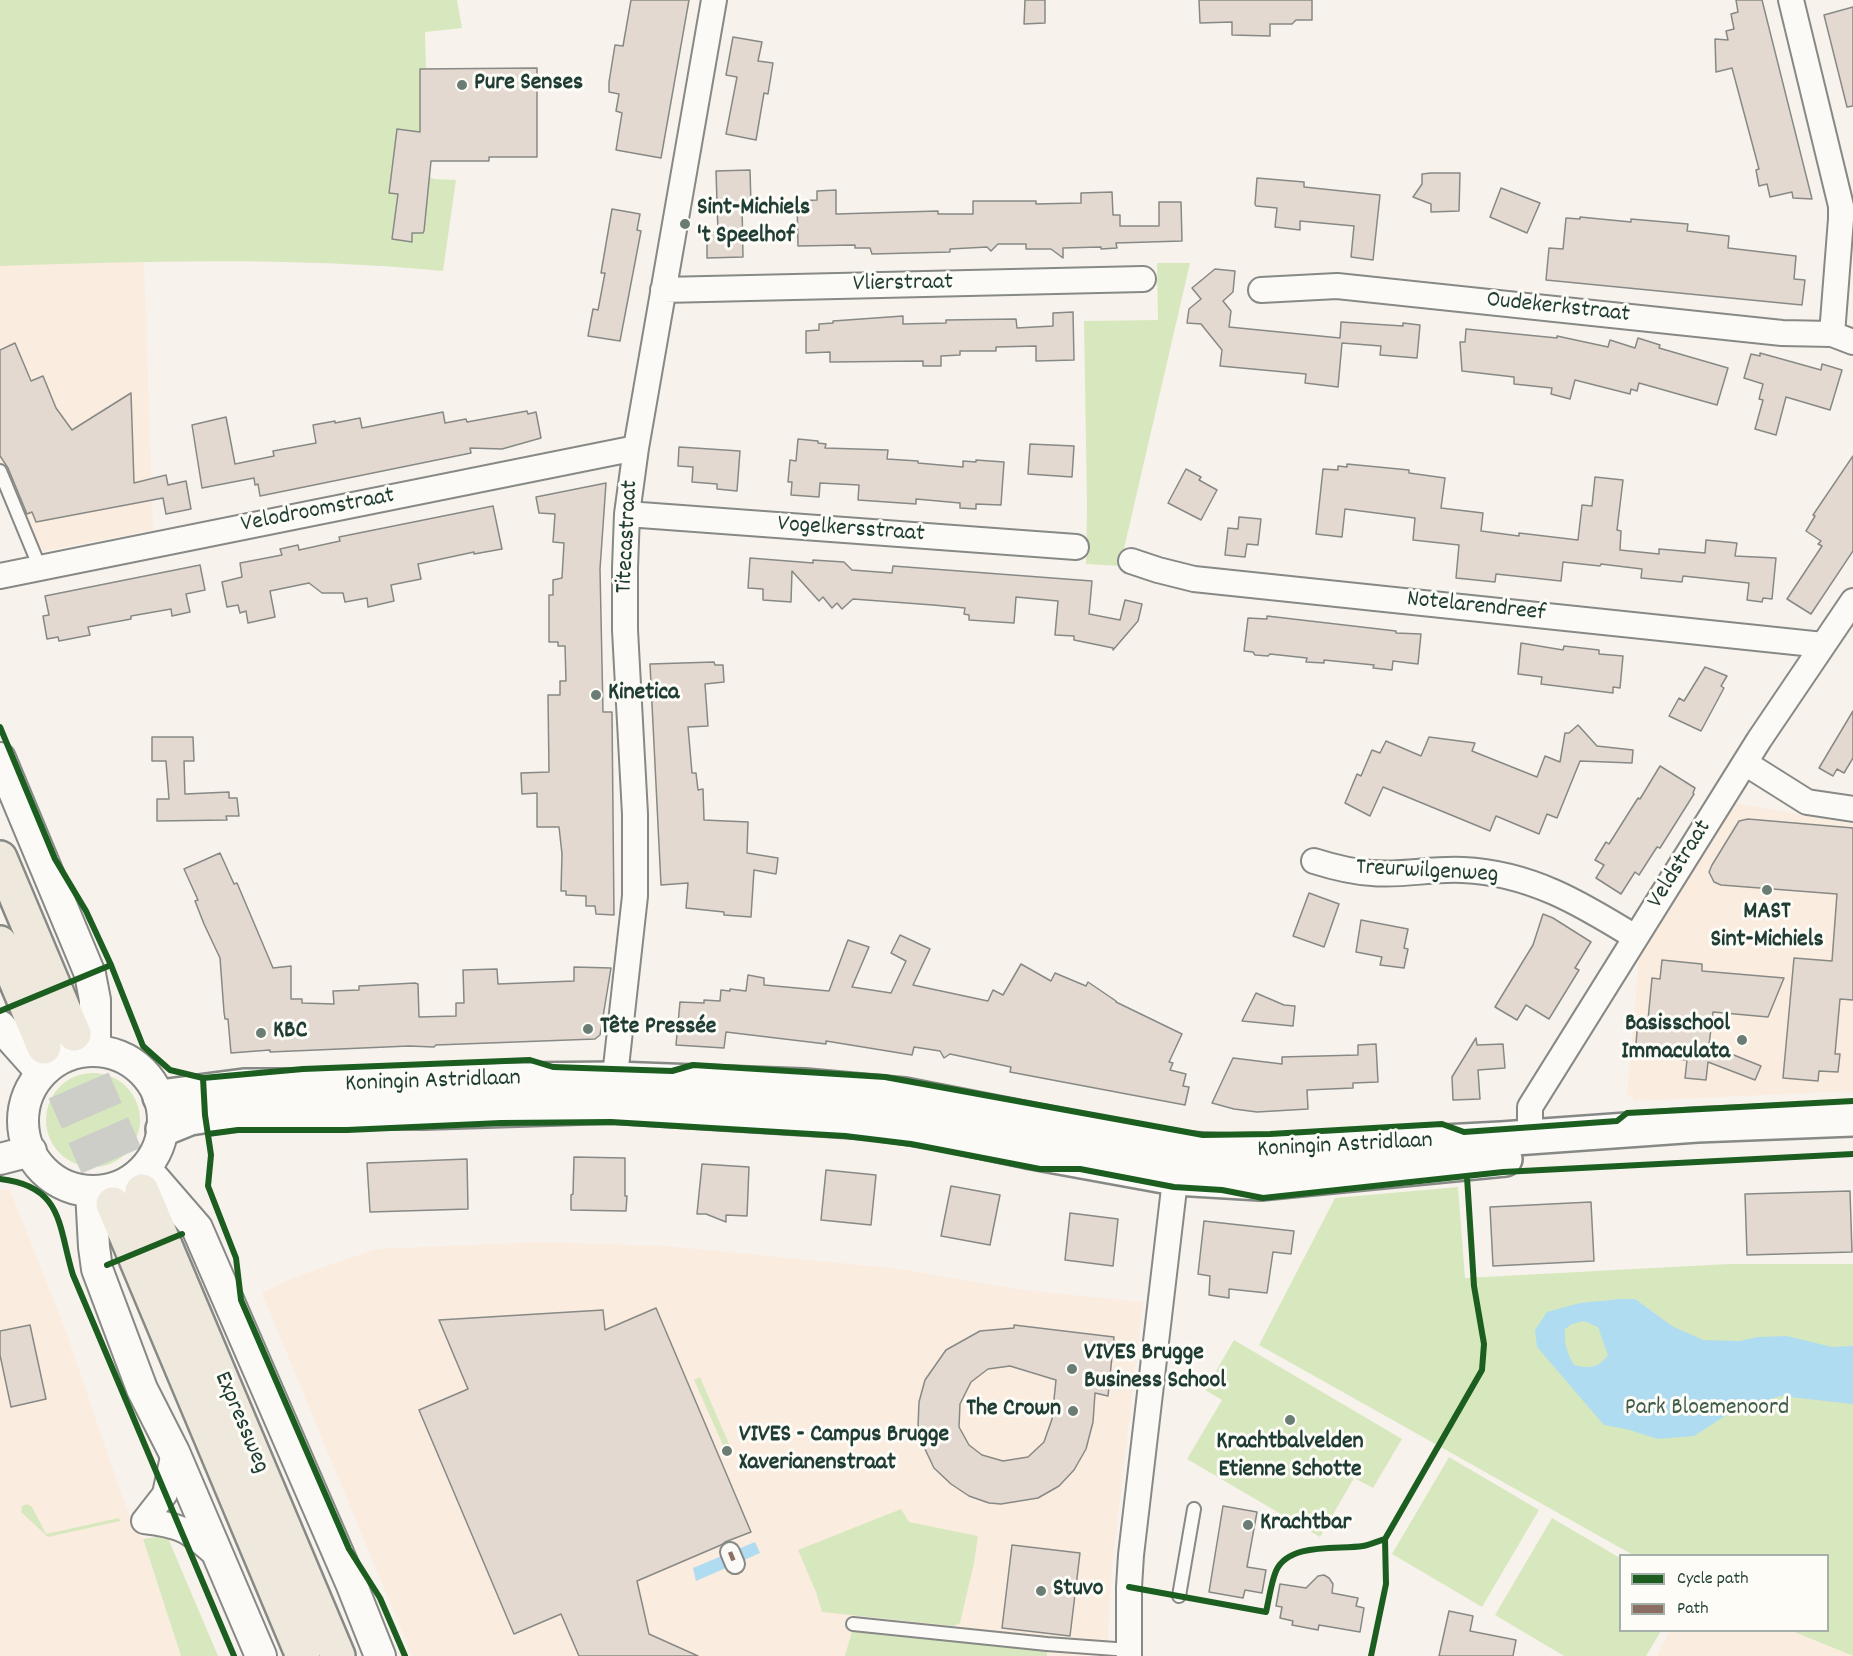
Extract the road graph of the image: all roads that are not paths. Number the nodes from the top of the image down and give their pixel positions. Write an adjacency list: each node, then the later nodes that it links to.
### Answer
1 (714, 0): 4 (street, Titecastraat)
2 (1791, 0): 6 (street)
3 (1143, 279): 4 (street, Vlierstraat)
4 (663, 290): 7 (street, Titecastraat)
5 (1261, 290): 6 (street, Oudekerkstraat)
6 (1842, 338)
7 (636, 448): 9 (street, Titecastraat); 12 (street, Velodroomstraat)
8 (0, 471): 12 (lane)
9 (627, 514): 10 (street, Vogelkersstraat); 26 (street, Titecastraat)
10 (1076, 547)
11 (1131, 561): 15 (street, Notelarendreef)
12 (40, 568): 13 (street, Velodroomstraat)
13 (0, 576)
14 (1853, 601): 15 (street, Veldstraat)
15 (1823, 645): 17 (street, Veldstraat)
16 (0, 758): 24 (street)
17 (1745, 763): 18 (street); 21 (street, Veldstraat)
18 (1853, 809)
19 (0, 858): 24 (highway)
20 (1314, 861): 21 (street, Treurwilgenweg)
21 (1635, 937): 30 (street, Veldstraat)
22 (0, 943): 25 (highway)
23 (0, 1026): 25 (street)
24 (85, 1042): 25 (street); 27 (street)
25 (43, 1060): 29 (street)
26 (614, 1092): 27 (main road, Koningin Astridlaan); 34 (main road, Koningin Astridlaan)
27 (161, 1113): 35 (street)
28 (1853, 1119): 30 (main road, Koningin Astridlaan)
29 (11, 1125): 32 (street)
30 (1530, 1137): 34 (main road, Koningin Astridlaan)
31 (1853, 1137): 34 (main road, Koningin Astridlaan)
32 (30, 1151): 33 (street); 36 (street)
33 (0, 1159)
34 (1177, 1163): 42 (street)
35 (144, 1179): 36 (street); 45 (highway, Expressweg); 46 (street, Expressweg)
36 (102, 1197): 37 (street); 44 (highway, Expressweg)
37 (174, 1452): 39 (street); 39 (street)
38 (1194, 1509): 40 (lane)
39 (218, 1556): 43 (street)
40 (1179, 1596)
41 (853, 1624): 42 (lane)
42 (1129, 1653)
43 (261, 1656)
44 (303, 1656)
45 (338, 1656)
46 (380, 1656)

